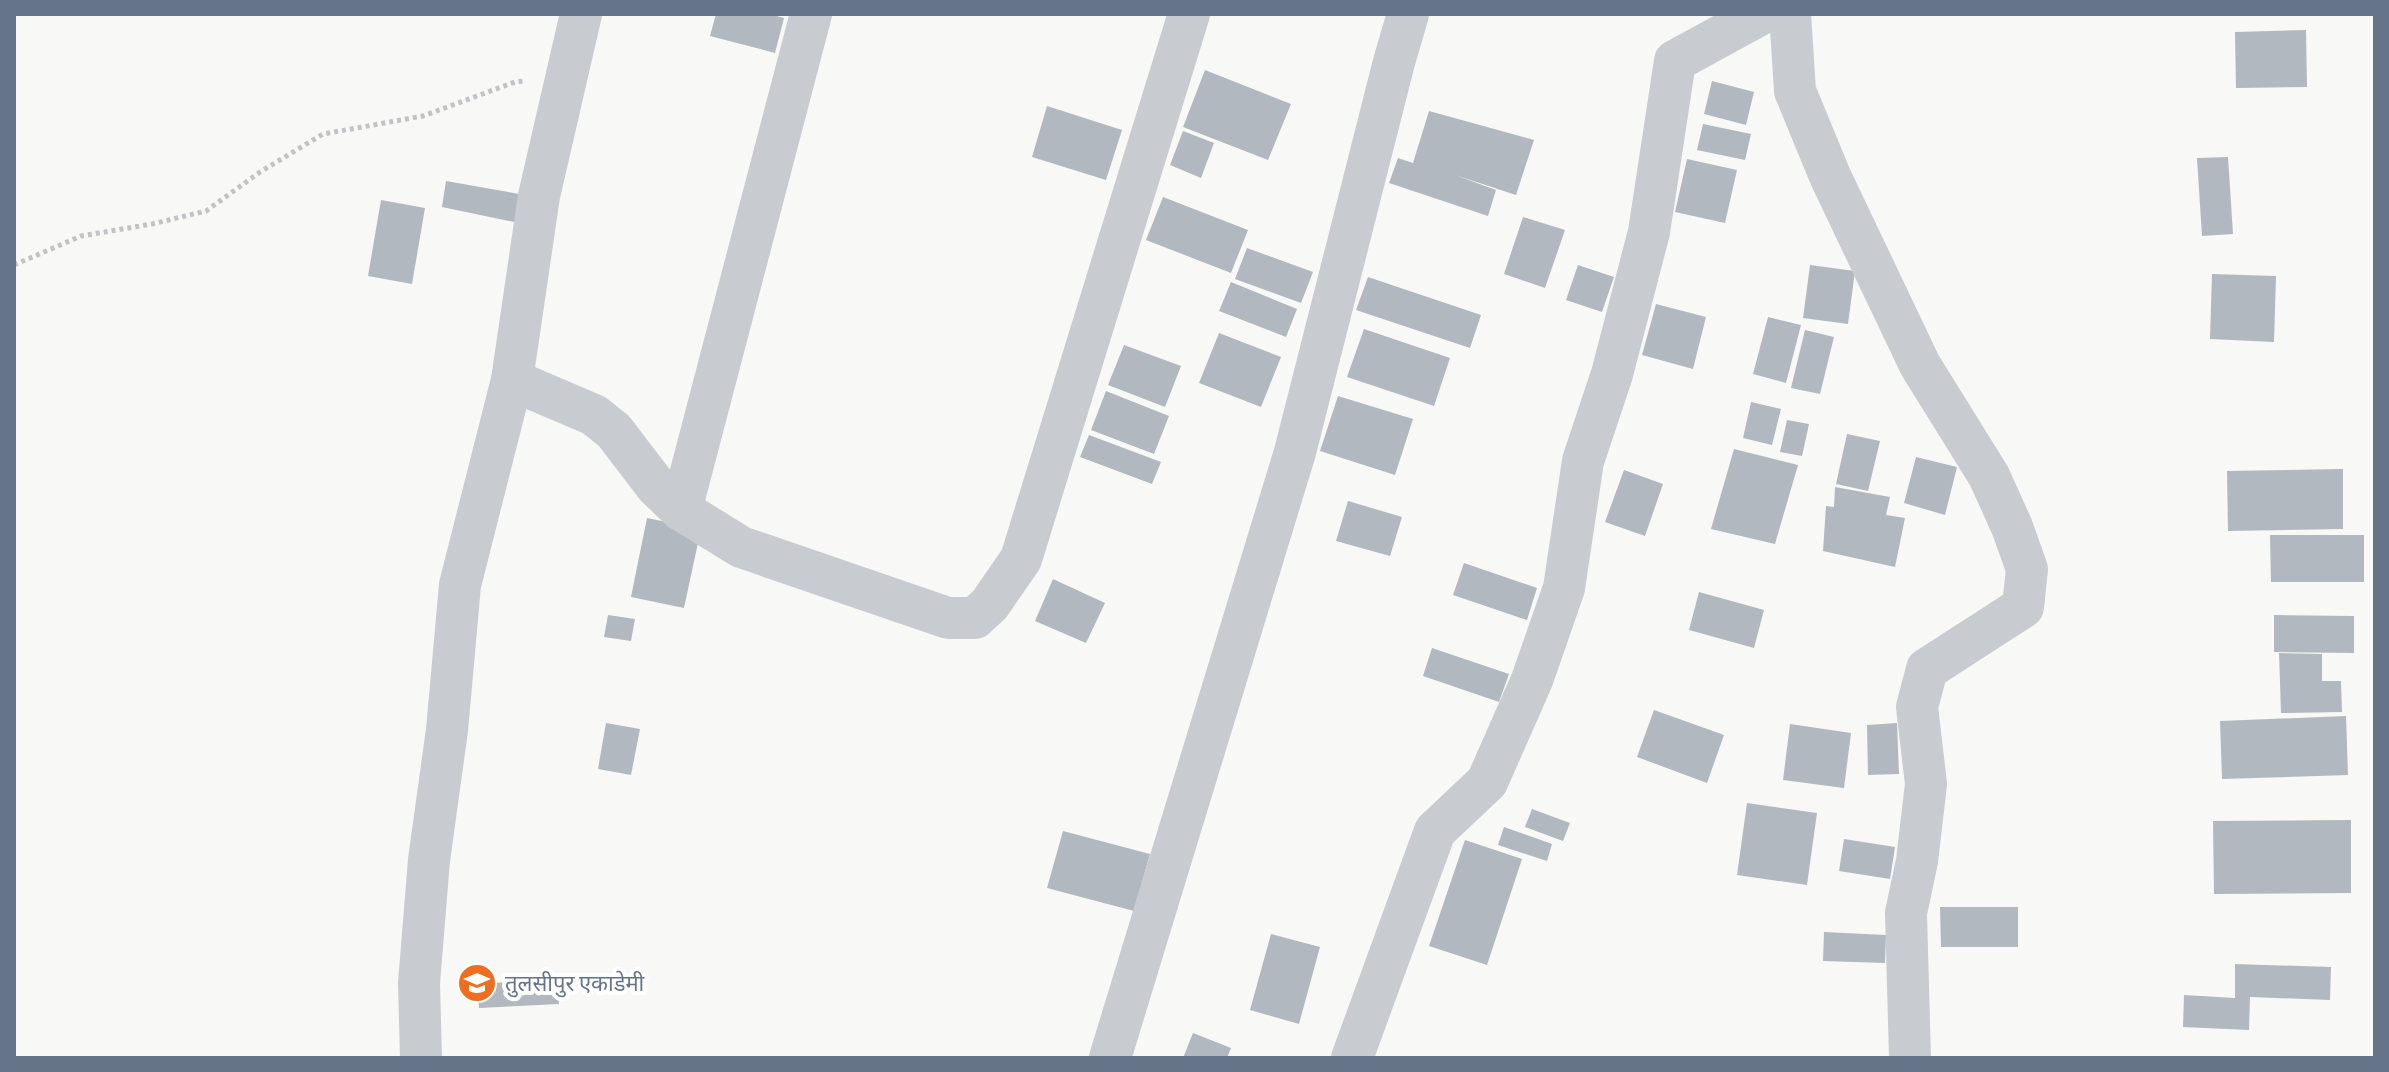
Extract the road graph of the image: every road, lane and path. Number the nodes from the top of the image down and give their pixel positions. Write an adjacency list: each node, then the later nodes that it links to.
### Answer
1 (581, 14): 7 (street)
2 (811, 14): 10 (street)
3 (1189, 14): 10 (street)
4 (1408, 14): 12 (street)
5 (1761, 14): 13 (street)
6 (1790, 14): 14 (street)
7 (565, 80): 8 (path); 9 (street)
8 (14, 265)
9 (512, 380): 10 (street); 11 (street)
10 (681, 510)
11 (421, 1058)
12 (1110, 1058)
13 (1352, 1058)
14 (1910, 1058)

